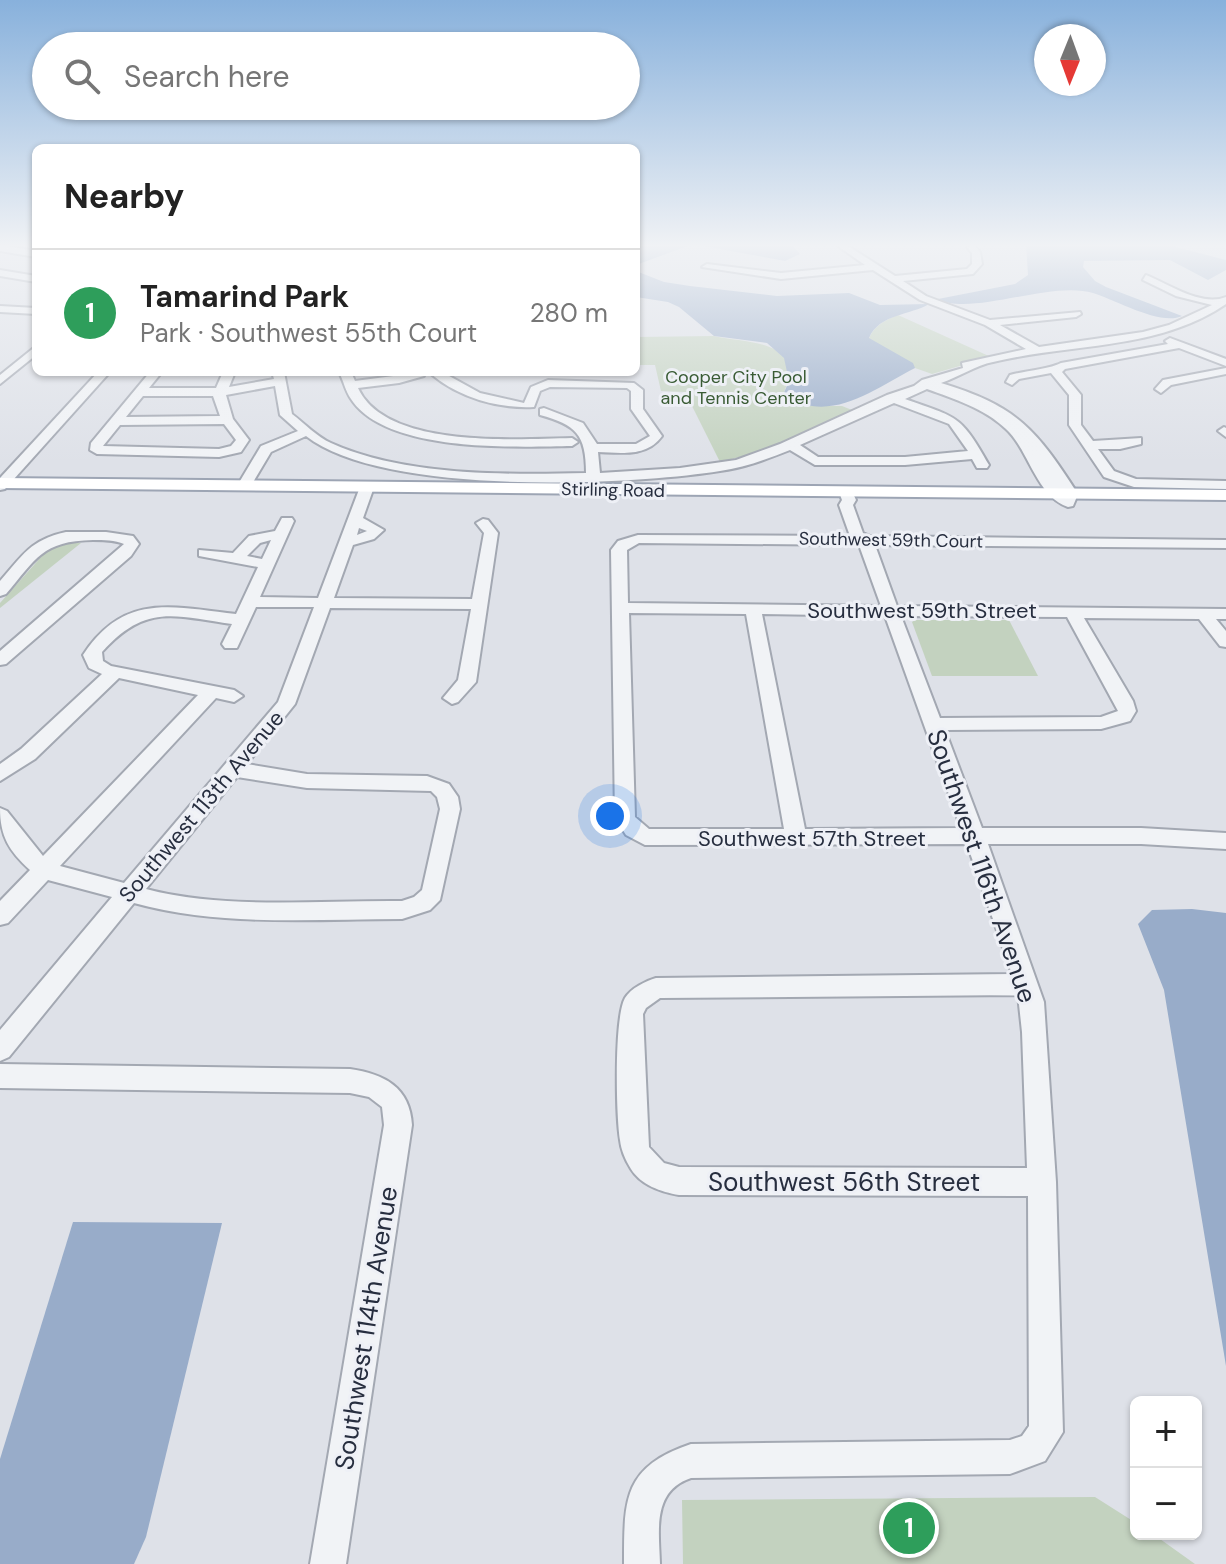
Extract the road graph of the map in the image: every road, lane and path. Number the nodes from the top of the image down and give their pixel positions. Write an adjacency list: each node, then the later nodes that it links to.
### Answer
1 (972, 317): 4 (street)
2 (1047, 317): 4 (street)
3 (1198, 317): 5 (street)
4 (989, 323): 7 (street)
5 (1151, 333): 6 (street); 7 (street)
6 (1180, 345): 9 (street); 10 (street)
7 (1036, 350): 21 (street)
8 (32, 353): 19 (street)
9 (1226, 363)
10 (1056, 370): 20 (street); 33 (street)
11 (1226, 371): 23 (street)
12 (100, 376): 38 (street)
13 (153, 376): 24 (street)
14 (227, 376): 25 (street)
15 (346, 376): 22 (street)
16 (410, 376): 22 (street)
17 (444, 376): 27 (street)
18 (277, 380): 25 (street); 30 (street)
19 (0, 381)
20 (1012, 382)
21 (924, 383): 26 (street); 43 (street)
22 (349, 385): 32 (street)
23 (1161, 389)
24 (140, 392): 25 (street); 29 (street)
25 (220, 392): 28 (street)
26 (893, 398): 34 (street); 34 (street)
27 (525, 405): 35 (street); 35 (street)
28 (227, 420): 29 (street); 29 (street)
29 (116, 421)
30 (303, 433): 36 (street); 39 (street)
31 (1136, 441): 33 (street)
32 (572, 442)
33 (1088, 445): 37 (street)
34 (793, 446): 36 (street)
35 (593, 448): 36 (street)
36 (593, 477)
37 (1226, 485)
38 (0, 486): 39 (main road, Stirling Road); 40 (main road, Stirling Road)
39 (244, 486): 40 (main road, Stirling Road)
40 (365, 492): 42 (main road, Stirling Road); 53 (street, Southwest 113th Avenue)
41 (1226, 495): 43 (main road, Stirling Road)
42 (847, 496): 43 (main road, Stirling Road); 46 (street, Southwest 116th Avenue)
43 (1064, 497): 44 (main road, Stirling Road)
44 (1226, 504)
45 (483, 523): 54 (street)
46 (865, 540): 47 (street, Southwest 59th Court); 55 (street, Southwest 59th Court); 57 (street, Southwest 116th Avenue)
47 (1226, 544)
48 (204, 553): 49 (street)
49 (236, 559): 50 (street); 50 (street)
50 (267, 564): 52 (street)
51 (0, 591): 64 (street)
52 (250, 602): 53 (street); 61 (street)
53 (325, 603): 54 (street); 70 (street, Southwest 113th Avenue)
54 (479, 604): 68 (street)
55 (618, 608): 56 (street, Southwest 59th Street); 73 (street, Southwest 59th Court)
56 (753, 609): 57 (street, Southwest 59th Street); 75 (street)
57 (889, 610): 58 (street, Southwest 59th Street); 69 (street, Southwest 116th Avenue)
58 (1072, 611): 59 (street, Southwest 59th Street); 69 (street)
59 (1204, 614): 60 (street, Southwest 59th Street); 62 (street)
60 (1226, 614)
61 (242, 620): 63 (street); 65 (street)
62 (1226, 642)
63 (231, 644)
64 (0, 660)
65 (115, 672): 66 (street); 71 (street)
66 (212, 691): 67 (street); 77 (street)
67 (234, 696)
68 (452, 698)
69 (932, 724): 74 (street, Southwest 116th Avenue)
70 (233, 769): 78 (street, Southwest 113th Avenue); 78 (street)
71 (0, 774)
72 (0, 816): 77 (street)
73 (638, 834): 75 (street, Southwest 57th Street)
74 (974, 837): 75 (street, Southwest 57th Street); 76 (street, Southwest 57th Street); 80 (street, Southwest 116th Avenue)
75 (796, 838)
76 (1226, 841)
77 (44, 870): 78 (street); 79 (street)
78 (129, 893): 81 (street, Southwest 113th Avenue)
79 (0, 916)
80 (1027, 984): 83 (street, Southwest 116th Avenue); 83 (street, Southwest 56th Street)
81 (0, 1049)
82 (0, 1076): 84 (street, Southwest 114th Avenue)
83 (1042, 1182): 85 (street, Southwest 116th Avenue)
84 (328, 1564)
85 (642, 1564)

